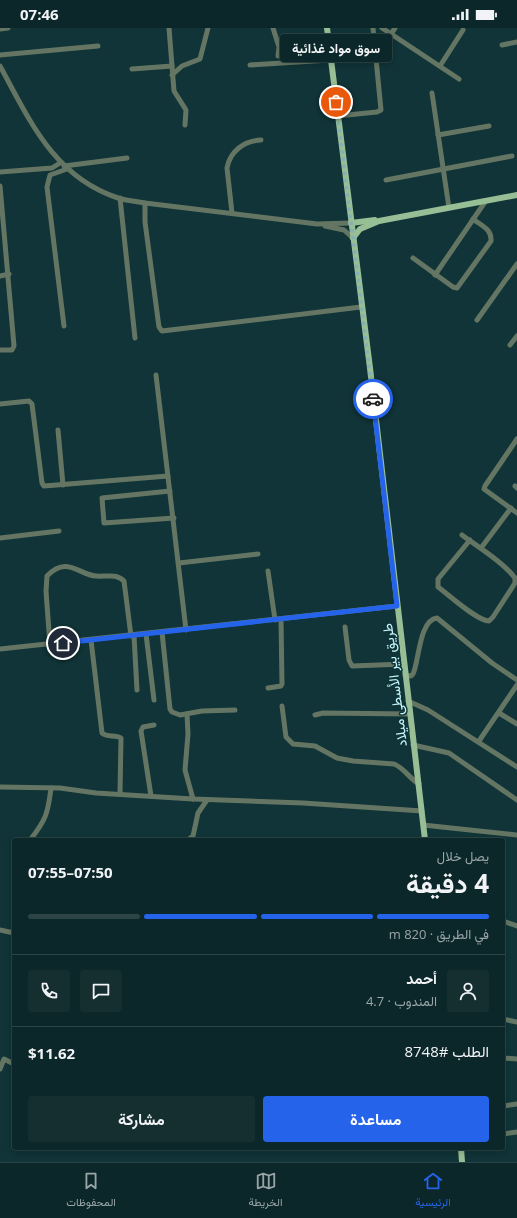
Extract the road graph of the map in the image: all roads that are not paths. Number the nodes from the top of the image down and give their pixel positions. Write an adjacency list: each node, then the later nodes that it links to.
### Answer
1 (8, 28): 9 (street)
2 (169, 28): 20 (street)
3 (208, 28): 23 (street)
4 (273, 28): 16 (street)
5 (327, 28): 17 (main road, طريق بير الأسطى ميلاد)
6 (373, 28): 26 (street)
7 (382, 28): 11 (street)
8 (395, 28): 11 (street)
9 (0, 29)
10 (463, 30): 21 (street)
11 (391, 34): 21 (street)
12 (517, 42): 13 (street)
13 (502, 45)
14 (98, 46): 15 (street)
15 (0, 55)
16 (278, 56)
17 (330, 60): 18 (street); 26 (main road, طريق بير الأسطى ميلاد)
18 (250, 65)
19 (0, 66): 33 (street)
20 (172, 66): 22 (street); 23 (street)
21 (440, 66): 24 (street)
22 (132, 69)
23 (172, 75): 27 (street)
24 (459, 79)
25 (432, 93): 29 (street)
26 (337, 116): 46 (main road, طريق بير الأسطى ميلاد)
27 (185, 125)
28 (489, 126): 29 (street)
29 (438, 135): 34 (street)
30 (261, 140): 43 (street)
31 (512, 156): 34 (street)
32 (127, 158): 33 (street)
33 (64, 166): 35 (street); 39 (street); 56 (street)
34 (442, 170): 36 (street); 42 (street)
35 (0, 172)
36 (386, 180)
37 (0, 186): 51 (street)
38 (517, 195): 40 (main road)
39 (120, 198): 41 (street); 58 (street)
40 (484, 202): 42 (main road); 44 (street)
41 (145, 203): 43 (street); 54 (street)
42 (449, 208): 45 (main road)
43 (232, 213): 47 (street)
44 (473, 220): 52 (street); 52 (street)
45 (379, 221): 46 (main road); 48 (main road)
46 (351, 223): 47 (street); 48 (main road, طريق بير الأسطى ميلاد)
47 (317, 224): 48 (street)
48 (353, 238): 54 (main road, طريق بير الأسطى ميلاد)
49 (412, 258): 52 (street)
50 (517, 264): 55 (street)
51 (9, 274): 53 (street); 60 (street)
52 (435, 274)
53 (0, 276)
54 (361, 307): 79 (main road, طريق بير الأسطى ميلاد)
55 (477, 320)
56 (64, 326)
57 (517, 336): 59 (street)
58 (135, 338)
59 (510, 346)
60 (0, 350)
61 (156, 375): 65 (street)
62 (0, 404): 66 (street)
63 (58, 430): 66 (street)
64 (517, 439): 68 (street)
65 (168, 476): 66 (street); 67 (street)
66 (63, 485)
67 (170, 491): 70 (street); 70 (street)
68 (510, 508): 69 (street); 75 (street)
69 (517, 513)
70 (174, 518): 77 (street)
71 (59, 531): 73 (street)
72 (462, 535): 74 (street)
73 (0, 538)
74 (470, 540): 75 (street); 75 (street)
75 (481, 548)
76 (258, 554): 77 (street)
77 (179, 563): 82 (street)
78 (268, 571): 80 (street)
79 (397, 606): 80 (street); 89 (main road, طريق بير الأسطى ميلاد)
80 (278, 620): 82 (street); 93 (street)
81 (345, 627): 89 (street)
82 (186, 630): 83 (street)
83 (162, 632): 84 (street); 100 (street)
84 (146, 634): 85 (street); 95 (street)
85 (132, 636): 86 (street); 87 (street); 94 (street)
86 (90, 640): 87 (street); 111 (street)
87 (50, 645): 88 (street)
88 (0, 649)
89 (404, 664): 90 (main road, طريق بير الأسطى ميلاد)
90 (406, 675): 91 (street); 96 (main road, طريق بير الأسطى ميلاد)
91 (517, 680)
92 (517, 685): 99 (street)
93 (268, 688)
94 (137, 690)
95 (154, 700)
96 (408, 701): 101 (main road, طريق بير الأسطى ميلاد); 105 (street)
97 (282, 706): 108 (street)
98 (235, 710): 100 (street)
99 (499, 713): 103 (street); 105 (street)
100 (187, 714): 113 (street)
101 (410, 714): 102 (street); 106 (main road, طريق بير الأسطى ميلاد)
102 (315, 715)
103 (517, 724)
104 (154, 725): 112 (street)
105 (479, 741): 107 (street)
106 (413, 745): 108 (main road, طريق بير الأسطى ميلاد); 115 (street)
107 (517, 767)
108 (419, 784): 116 (main road, طريق بير الأسطى ميلاد)
109 (0, 787): 110 (street)
110 (51, 788): 111 (street); 119 (street)
111 (120, 794): 112 (street)
112 (151, 796): 113 (street)
113 (193, 799): 114 (street)
114 (207, 800): 116 (street); 120 (street)
115 (517, 800)
116 (422, 811): 117 (main road, طريق بير الأسطى ميلاد)
117 (423, 825): 118 (street); 121 (main road, طريق بير الأسطى ميلاد)
118 (517, 835)
119 (32, 838)
120 (191, 838)
121 (424, 838)
122 (505, 922): 123 (street)
123 (517, 926)
124 (0, 930): 125 (street)
125 (12, 933)
126 (505, 1019): 127 (street)
127 (517, 1022)
128 (2, 1058): 131 (street); 132 (street)
129 (505, 1058): 130 (street)
130 (517, 1059)
131 (12, 1063)
132 (0, 1069)
133 (517, 1104): 134 (street)
134 (505, 1106)
135 (517, 1132): 136 (street)
136 (505, 1134)
137 (461, 1150): 138 (main road)
138 (462, 1162)

